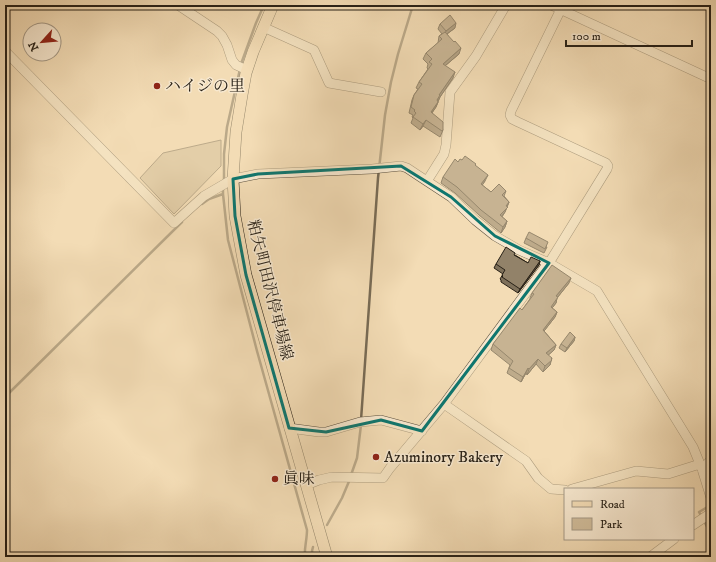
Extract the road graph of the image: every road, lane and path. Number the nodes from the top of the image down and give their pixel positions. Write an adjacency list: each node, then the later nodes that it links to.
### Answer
1 (178, 5): 8 (street)
2 (273, 5): 6 (main road, 粕矢町田沢停車場線)
3 (506, 5): 12 (street)
4 (551, 5): 5 (street)
5 (561, 9): 9 (street); 13 (street)
6 (263, 28): 8 (main road, 粕矢町田沢停車場線); 10 (street)
7 (5, 51): 11 (street)
8 (247, 70): 11 (main road, 粕矢町田沢停車場線)
9 (711, 79)
10 (381, 92)
11 (233, 179): 12 (street); 15 (main road, 粕矢町田沢停車場線)
12 (427, 181): 13 (street)
13 (549, 263): 14 (street); 18 (street)
14 (444, 404): 16 (street); 21 (street)
15 (290, 428): 16 (street); 19 (main road, 粕矢町田沢停車場線)
16 (422, 431): 19 (street)
17 (711, 460): 18 (street)
18 (701, 467): 20 (street); 22 (street)
19 (306, 485): 24 (main road, 粕矢町田沢停車場線)
20 (576, 488)
21 (564, 490)
22 (711, 498)
23 (673, 540): 25 (street)
24 (327, 557)
25 (650, 557)

